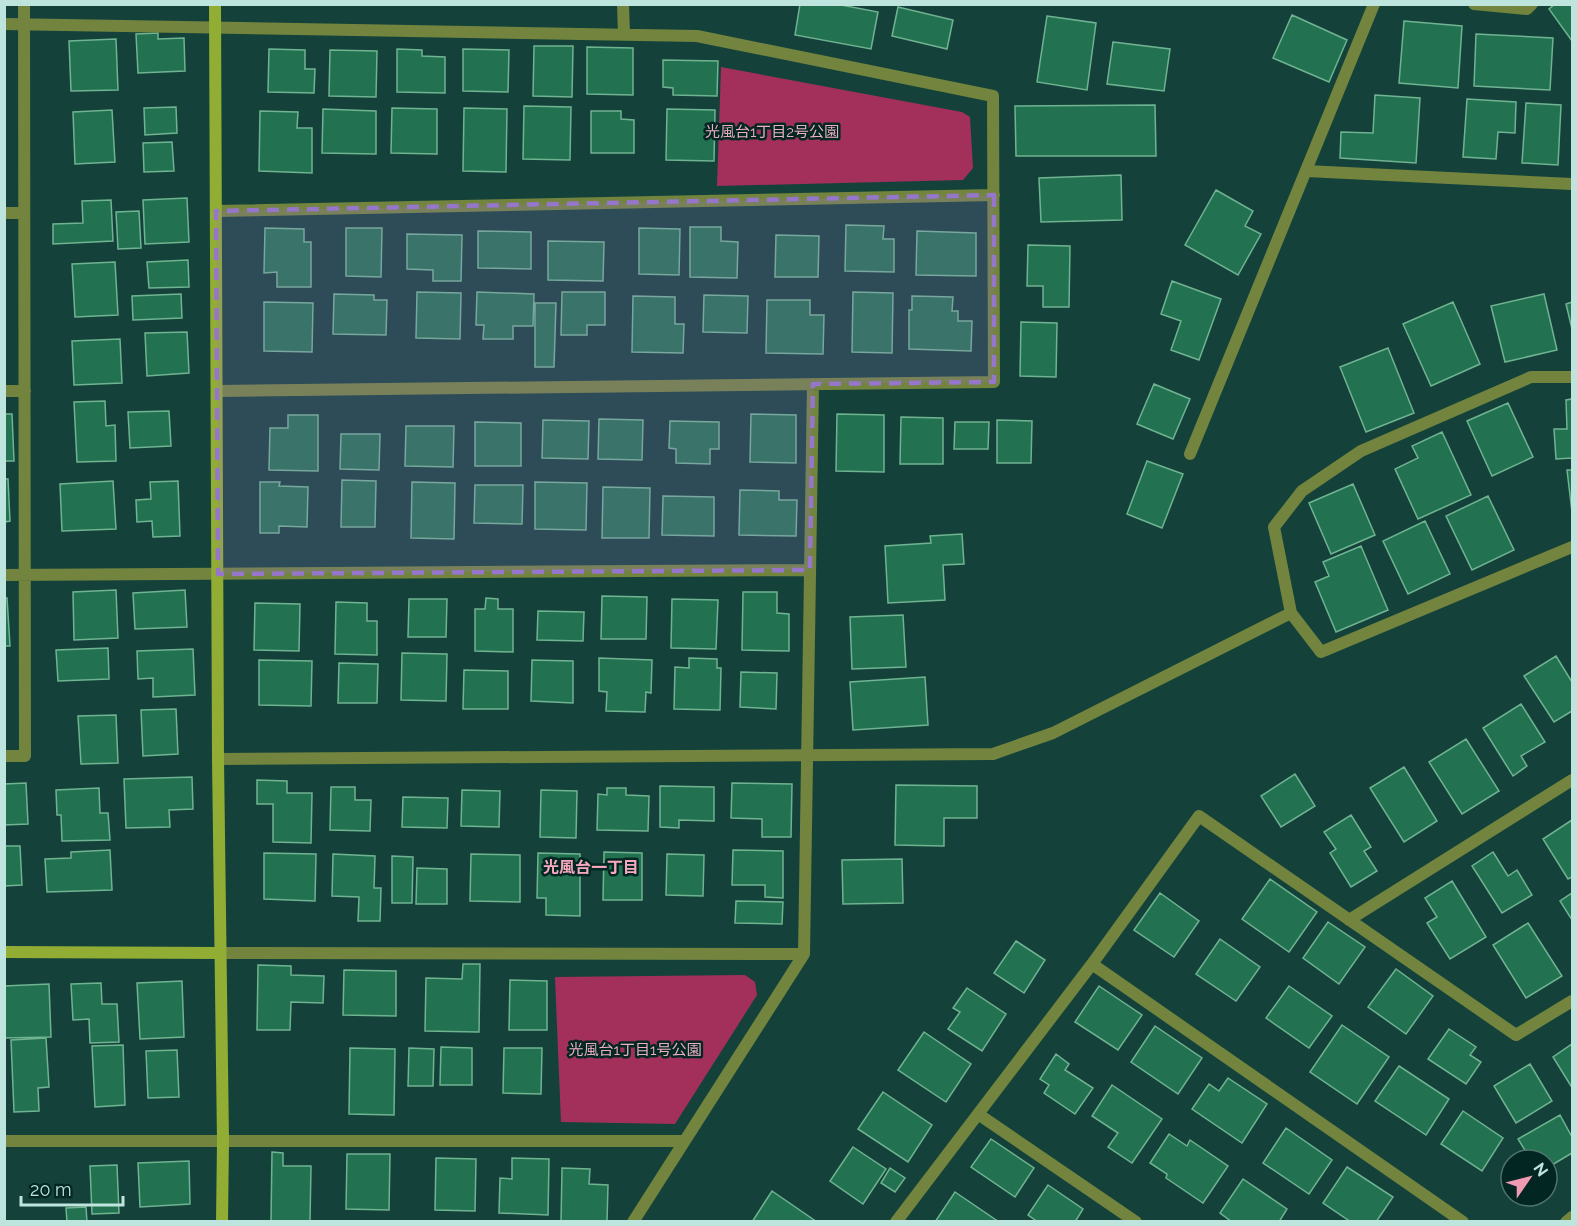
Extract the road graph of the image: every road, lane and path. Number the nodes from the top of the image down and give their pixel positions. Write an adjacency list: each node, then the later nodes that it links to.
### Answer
1 (24, 4): 8 (street)
2 (215, 4): 9 (street)
3 (623, 4): 10 (street)
4 (1374, 4): 11 (street)
5 (1474, 4): 6 (street)
6 (1532, 4)
7 (4, 24): 8 (street)
8 (24, 25): 9 (street); 16 (street)
9 (215, 28): 10 (street); 14 (street)
10 (624, 34): 13 (street)
11 (1306, 171): 12 (street); 22 (street)
12 (1572, 184)
13 (994, 195): 14 (street); 18 (street)
14 (216, 211): 21 (street)
15 (4, 213): 16 (street)
16 (24, 213): 20 (street)
17 (1572, 377): 28 (street)
18 (813, 384): 21 (street); 24 (street)
19 (4, 391): 20 (street)
20 (25, 391): 27 (street)
21 (217, 391): 25 (street)
22 (1190, 454)
23 (1572, 547): 28 (street)
24 (810, 570): 25 (street); 30 (street)
25 (218, 574): 27 (street); 31 (street)
26 (4, 575): 27 (street)
27 (25, 575): 29 (street)
28 (1291, 613): 30 (street)
29 (4, 756)
30 (807, 756): 31 (street); 36 (street)
31 (218, 759): 35 (street)
32 (1572, 780): 33 (street)
33 (1349, 920): 37 (street); 38 (street)
34 (4, 952): 35 (street)
35 (219, 954): 36 (street); 41 (street)
36 (804, 954): 42 (street)
37 (1092, 964): 39 (street); 48 (street)
38 (1572, 1001)
39 (978, 1114): 46 (street); 47 (street)
40 (4, 1141): 41 (street)
41 (223, 1141): 42 (street); 44 (street)
42 (684, 1141): 45 (street)
43 (1572, 1218): 49 (street)
44 (222, 1221)
45 (633, 1221)
46 (896, 1221)
47 (1136, 1221)
48 (1463, 1221)
49 (1566, 1221)

